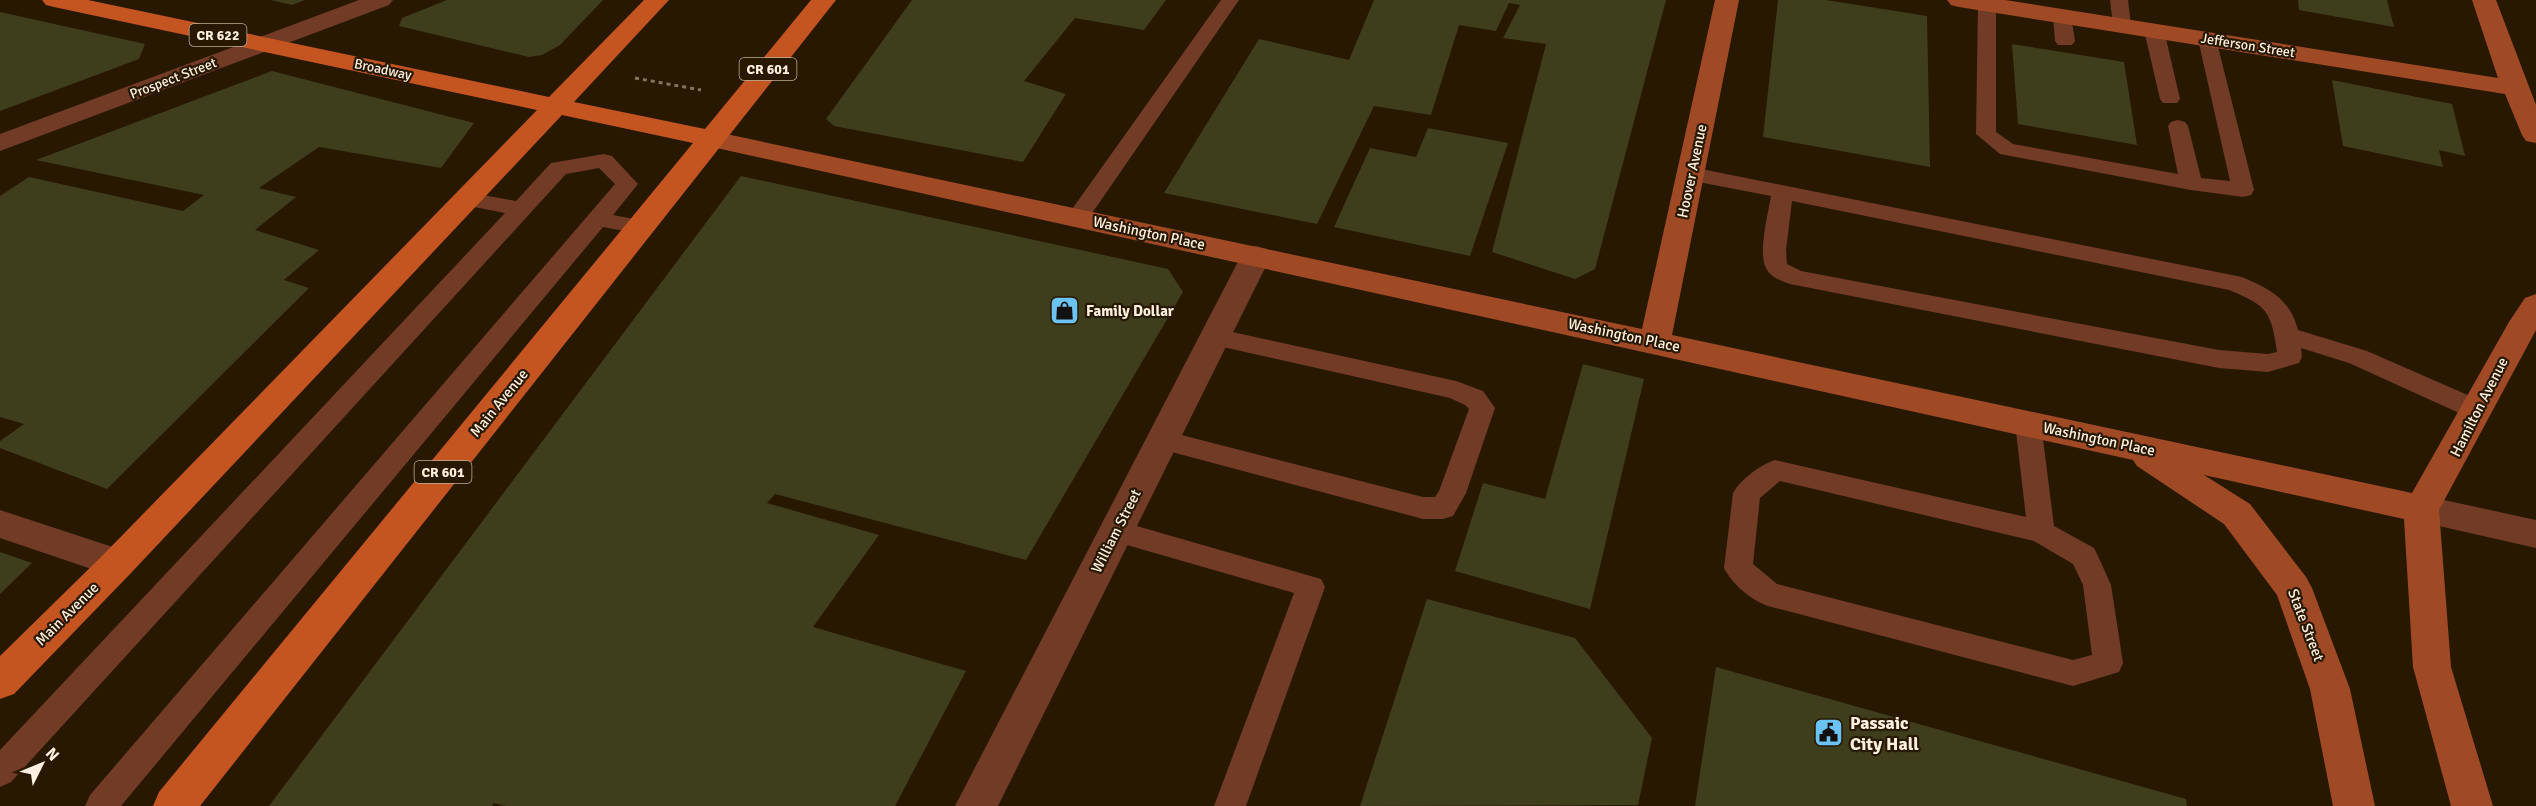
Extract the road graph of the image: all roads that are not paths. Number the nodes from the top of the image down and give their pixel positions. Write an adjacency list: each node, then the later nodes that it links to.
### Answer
1 (54, 0): 16 (main road, Broadway / CR 622)
2 (381, 0): 16 (street, Prospect Street)
3 (657, 0): 19 (main road, Main Avenue)
4 (824, 0): 22 (main road, Main Avenue / CR 601)
5 (1230, 0): 29 (lane)
6 (1727, 0): 24 (main road, Hoover Avenue)
7 (1959, 0): 10 (main road, Jefferson Street)
8 (2119, 0): 12 (lane)
9 (2484, 0): 17 (main road)
10 (1987, 4): 11 (main road, Jefferson Street); 25 (lane)
11 (2062, 16): 12 (main road, Jefferson Street); 15 (lane)
12 (2122, 25): 13 (main road, Jefferson Street)
13 (2154, 30): 14 (main road, Jefferson Street); 18 (lane)
14 (2208, 39): 17 (main road, Jefferson Street); 25 (lane)
15 (2065, 41)
16 (263, 44): 19 (main road, Broadway / CR 622); 23 (street, Prospect Street)
17 (2525, 90): 21 (main road)
18 (2170, 99)
19 (557, 106): 22 (main road, Broadway / CR 622); 27 (main road, Main Avenue)
20 (2178, 126): 25 (lane)
21 (2536, 135)
22 (712, 139): 29 (main road, Washington Place); 31 (main road, Main Avenue / CR 601)
23 (0, 143)
24 (1691, 174): 26 (lane); 36 (main road, Hoover Avenue)
25 (2191, 183)
26 (1782, 192): 34 (lane); 34 (lane)
27 (467, 199): 28 (lane); 46 (main road, Main Avenue)
28 (522, 208): 30 (lane); 48 (lane)
29 (1078, 217): 32 (main road, Washington Place)
30 (596, 219): 31 (lane); 49 (lane)
31 (641, 227): 50 (main road, Main Avenue / CR 601)
32 (1256, 256): 35 (street, William Street); 36 (main road, Washington Place)
33 (2536, 305): 37 (main road, Hamilton Avenue)
34 (2287, 335): 37 (lane)
35 (1215, 337): 39 (street, William Street); 39 (lane)
36 (1655, 341): 38 (main road, Washington Place)
37 (2477, 410): 41 (main road, Hamilton Avenue)
38 (2028, 423): 40 (main road, Washington Place); 44 (lane)
39 (1162, 440): 43 (street, William Street)
40 (2129, 445): 41 (main road, Washington Place); 53 (main road, State Street)
41 (2421, 509): 45 (street, Washington Place); 54 (main road)
42 (0, 524): 46 (street)
43 (1116, 531): 51 (street, William Street); 52 (lane)
44 (2041, 532): 44 (lane)
45 (2536, 534)
46 (118, 563): 47 (main road, Main Avenue)
47 (0, 682)
48 (0, 772)
49 (101, 806)
50 (174, 806)
51 (976, 806)
52 (1230, 806)
53 (2354, 806)
54 (2472, 806)

